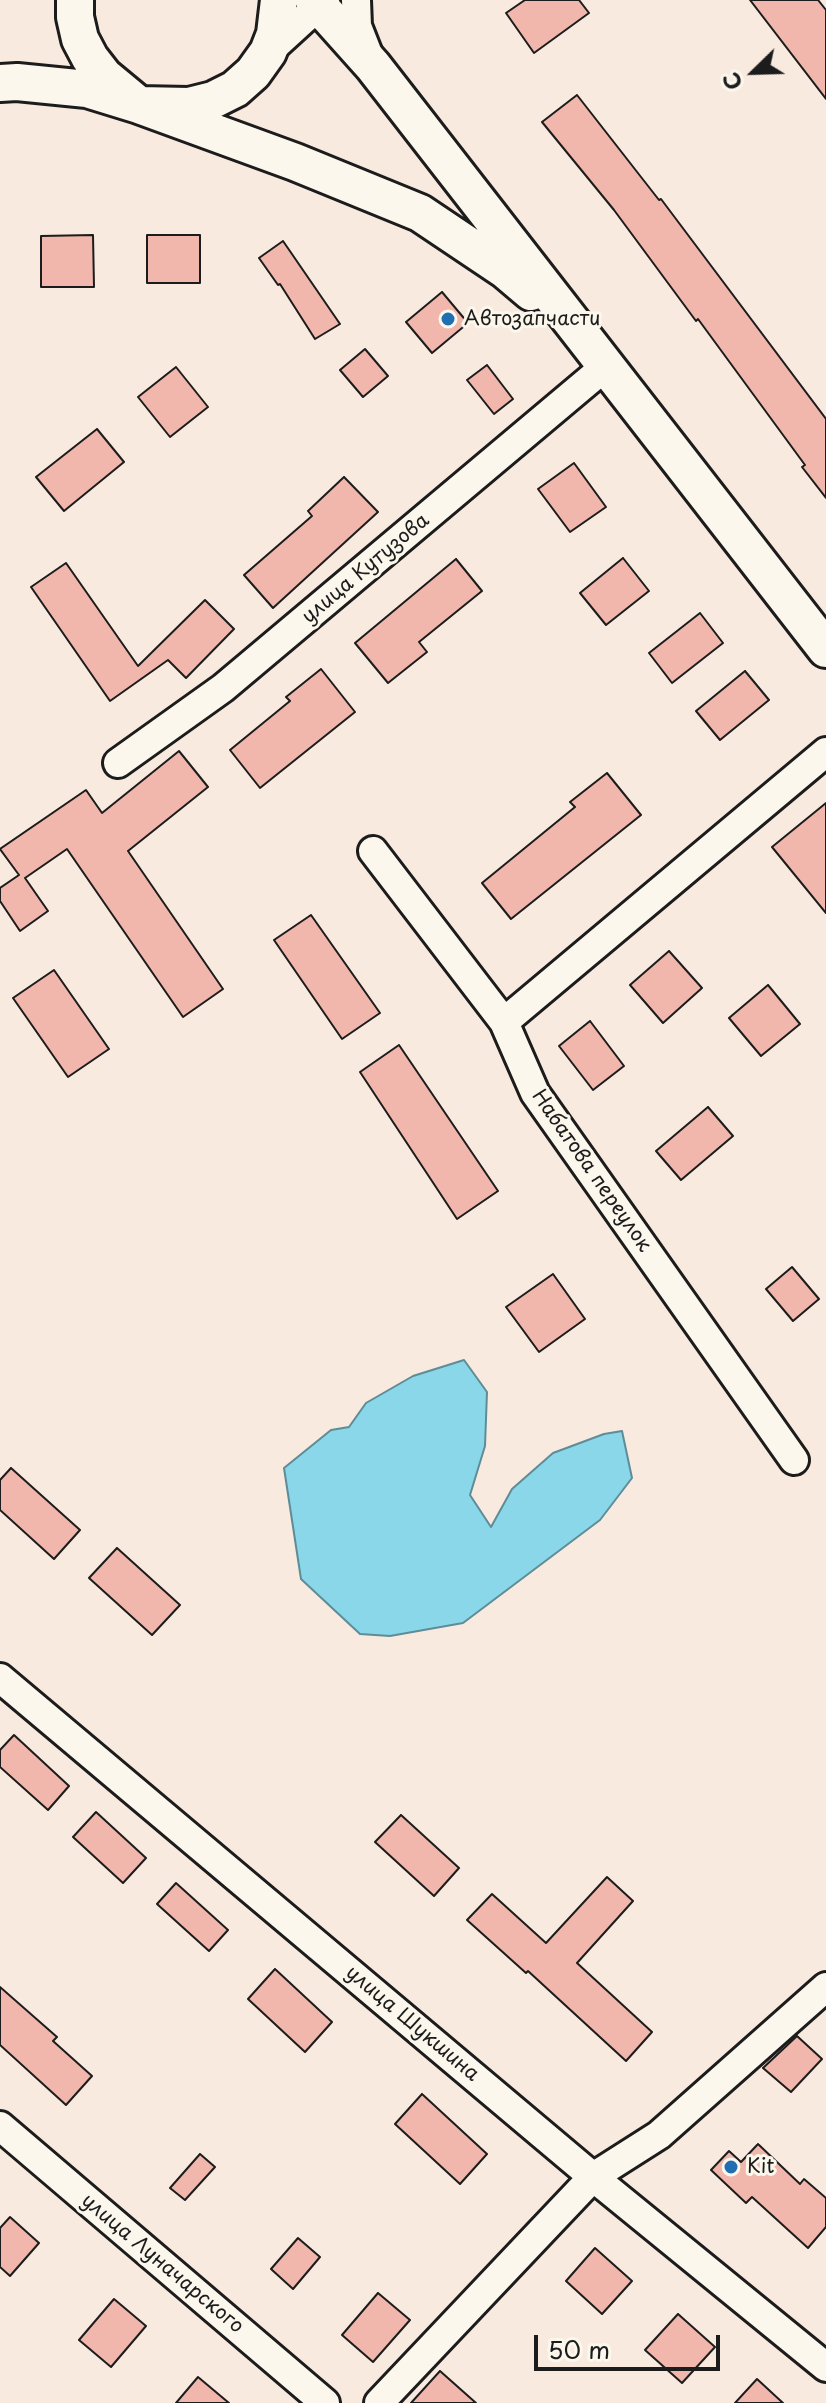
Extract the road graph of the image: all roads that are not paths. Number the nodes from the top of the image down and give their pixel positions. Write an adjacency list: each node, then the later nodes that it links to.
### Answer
1 (75, 0): 8 (main road)
2 (279, 0): 5 (main road)
3 (356, 0): 6 (street)
4 (319, 2): 5 (street); 6 (main road)
5 (268, 52): 8 (main road)
6 (373, 66): 9 (main road)
7 (0, 83): 8 (main road)
8 (139, 105): 9 (main road)
9 (578, 331): 10 (main road)
10 (606, 366): 11 (main road); 13 (street, улица Кутузова)
11 (826, 649)
12 (826, 752): 15 (street)
13 (118, 763)
14 (373, 851): 15 (street, Набатова переулок)
15 (504, 1022): 16 (street, Набатова переулок)
16 (794, 1460)
17 (0, 1678): 20 (street, улица Шукшина)
18 (826, 1987): 20 (street)
19 (0, 2126): 22 (street, улица Луначарского)
20 (593, 2177): 21 (street, улица Шукшина); 23 (street)
21 (826, 2367)
22 (325, 2403)
23 (379, 2403)

